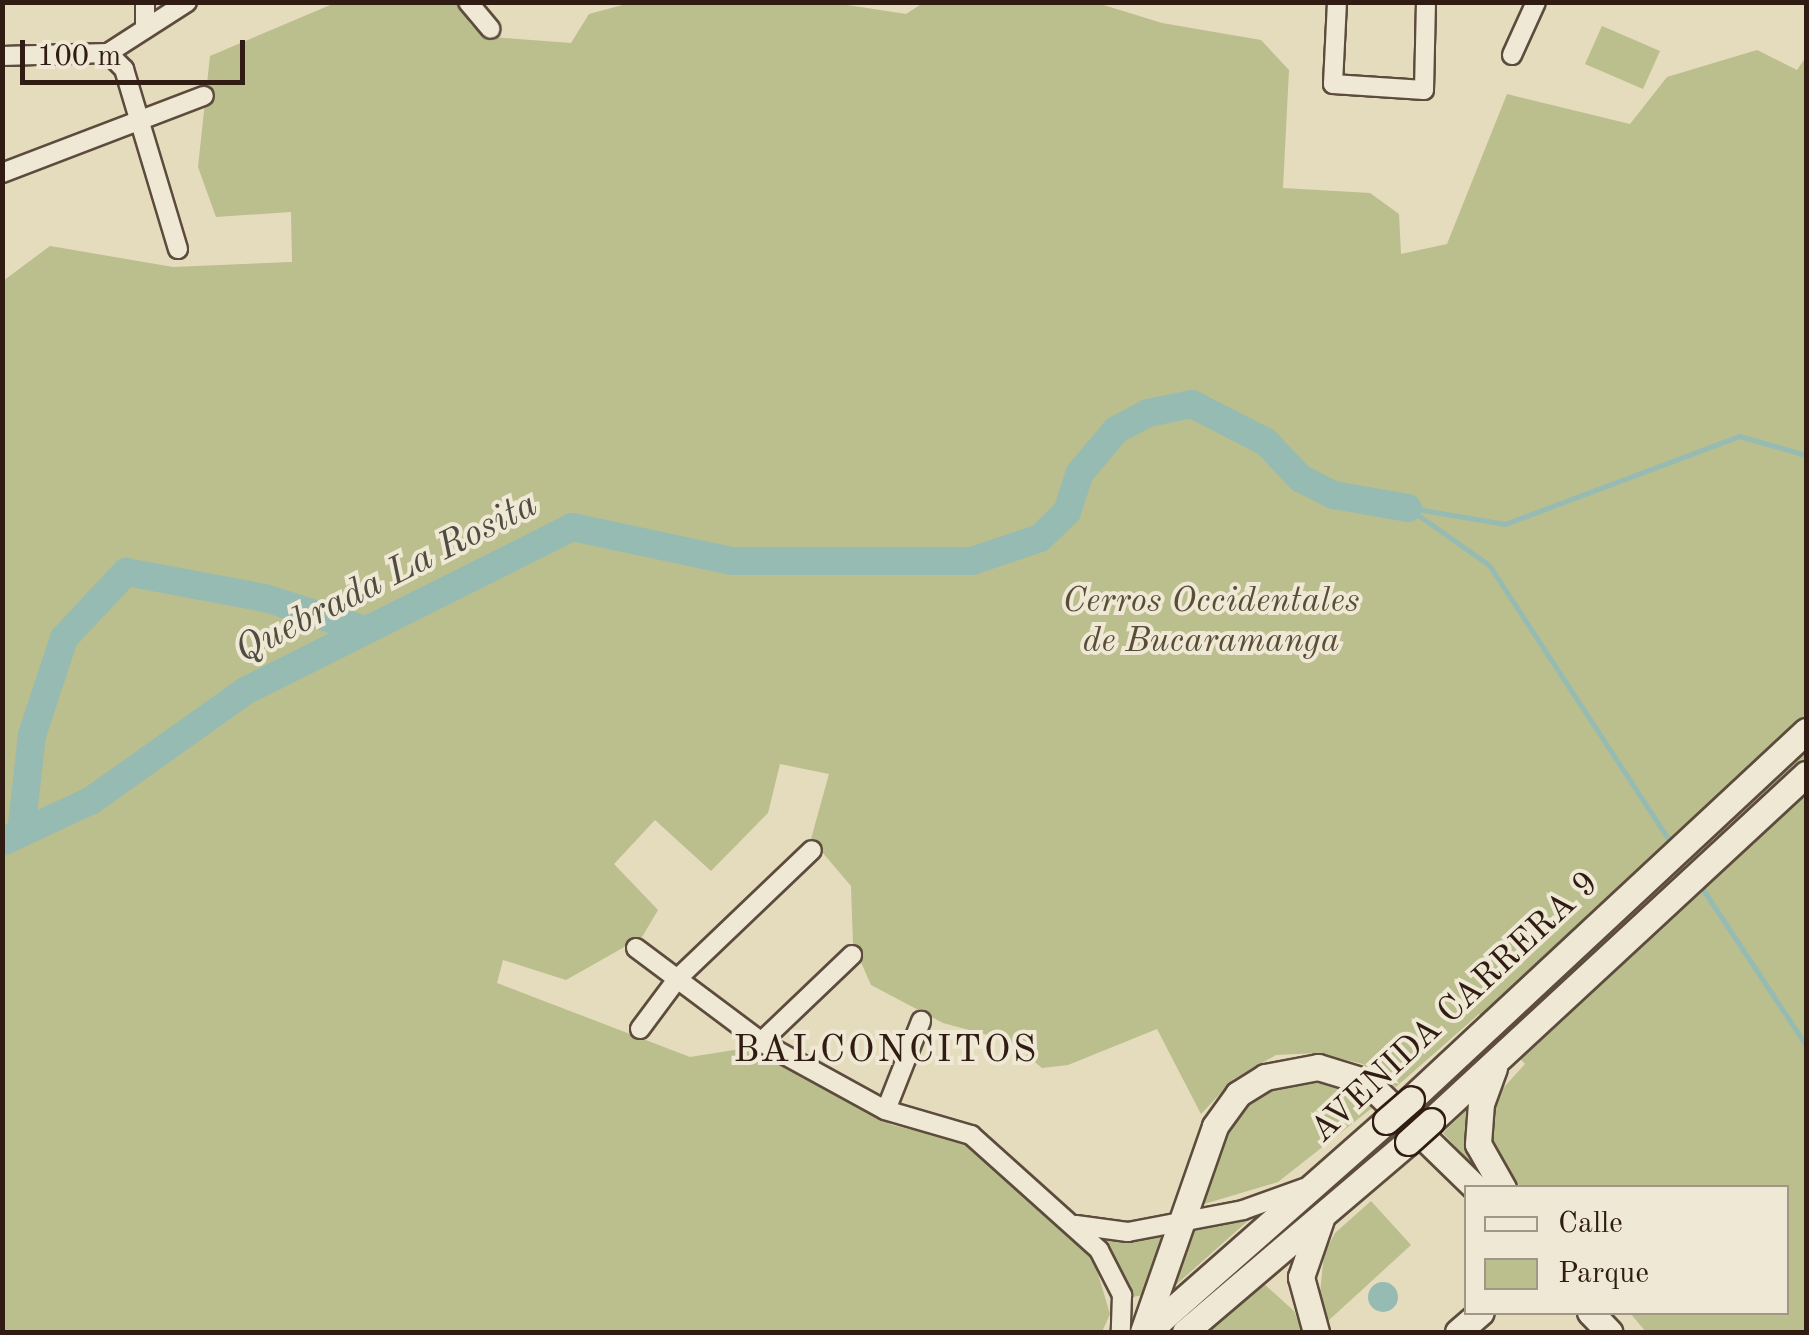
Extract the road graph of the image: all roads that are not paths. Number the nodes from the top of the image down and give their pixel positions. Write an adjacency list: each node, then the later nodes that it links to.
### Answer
1 (145, 2): 7 (street)
2 (187, 2): 7 (street)
3 (468, 2): 8 (street)
4 (1337, 2): 5 (street)
5 (1426, 2)
6 (1536, 2): 10 (street)
7 (145, 29): 9 (street)
8 (491, 29)
9 (108, 53): 11 (street); 13 (street)
10 (1512, 55)
11 (2, 56)
12 (204, 96): 13 (street)
13 (138, 120): 14 (street); 15 (street)
14 (2, 173)
15 (178, 249)
16 (1806, 731): 27 (main road, AVENIDA CARRERA 9, bridge)
17 (1806, 774): 25 (main road, AVENIDA CARRERA 9)
18 (812, 850): 21 (street)
19 (636, 948): 21 (street)
20 (852, 955): 24 (street)
21 (678, 978): 23 (street); 24 (street)
22 (921, 1021): 26 (street)
23 (640, 1029)
24 (761, 1042): 26 (street)
25 (1502, 1055): 29 (main road); 30 (main road, AVENIDA CARRERA 9, bridge)
26 (886, 1110): 32 (street)
27 (1316, 1184): 31 (street); 35 (main road, AVENIDA CARRERA 9)
28 (1473, 1185): 31 (main road)
29 (1501, 1185)
30 (1323, 1216): 36 (main road, AVENIDA CARRERA 9); 37 (main road)
31 (1183, 1220): 32 (street); 35 (main road)
32 (1076, 1225): 34 (street)
33 (1478, 1315): 38 (main road)
34 (1121, 1332)
35 (1145, 1332)
36 (1185, 1332)
37 (1316, 1332)
38 (1458, 1332)

